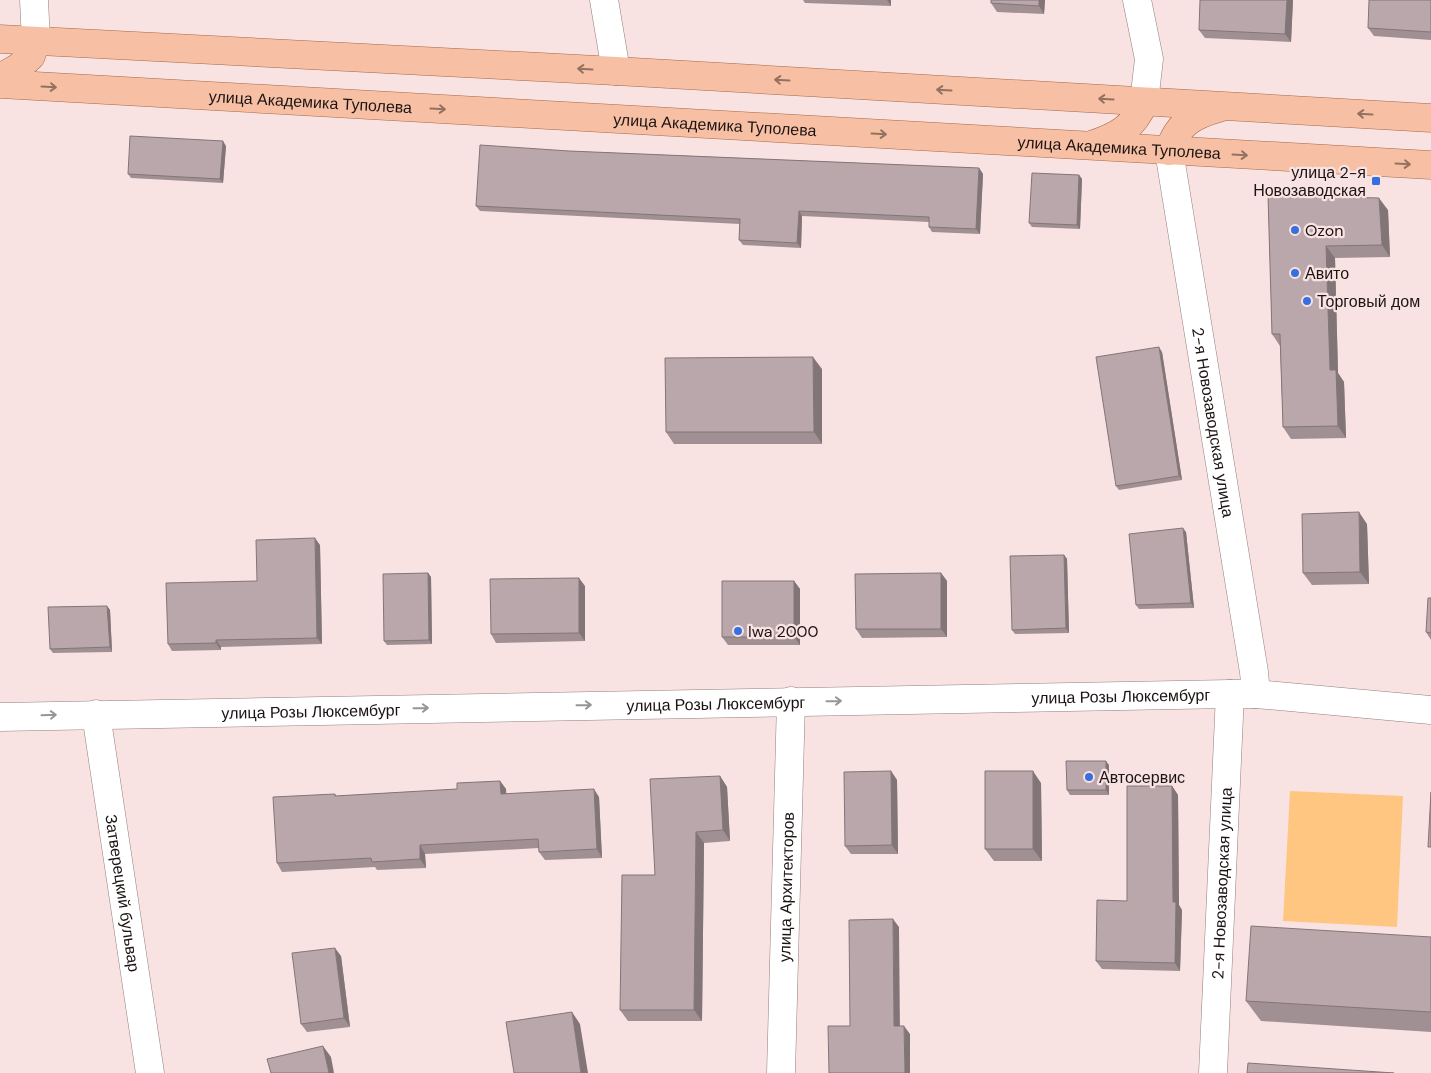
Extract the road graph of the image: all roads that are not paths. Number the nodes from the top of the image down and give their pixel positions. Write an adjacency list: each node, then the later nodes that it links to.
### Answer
1 (34, 0): 5 (street)
2 (604, 0): 6 (street)
3 (1138, 0): 9 (street)
4 (0, 39): 5 (main road)
5 (36, 41): 6 (main road, one-way to 5); 7 (main road)
6 (616, 71): 9 (main road, one-way to 6)
7 (0, 78)
8 (0, 84): 12 (main road, улица Академика Туполева, one-way to 12)
9 (1144, 102): 10 (main road); 12 (main road)
10 (1225, 106): 11 (main road, one-way to 10); 13 (main road)
11 (1431, 118)
12 (1087, 146): 13 (main road, улица Академика Туполева)
13 (1169, 151): 14 (main road, улица Академика Туполева, one-way to 14); 15 (street, 2-я Новозаводская улица)
14 (1431, 165)
15 (1243, 694): 16 (street, улица Розы Люксембург, one-way to 15); 17 (street, улица Розы Люксембург); 22 (street, 2-я Новозаводская улица)
16 (791, 701): 18 (street, улица Розы Люксембург, one-way to 16); 21 (street, улица Архитекторов)
17 (1431, 710)
18 (96, 714): 19 (street, улица Розы Люксембург, one-way to 18); 20 (street, Затверецкий бульвар)
19 (0, 717)
20 (150, 1073)
21 (781, 1073)
22 (1212, 1073)

